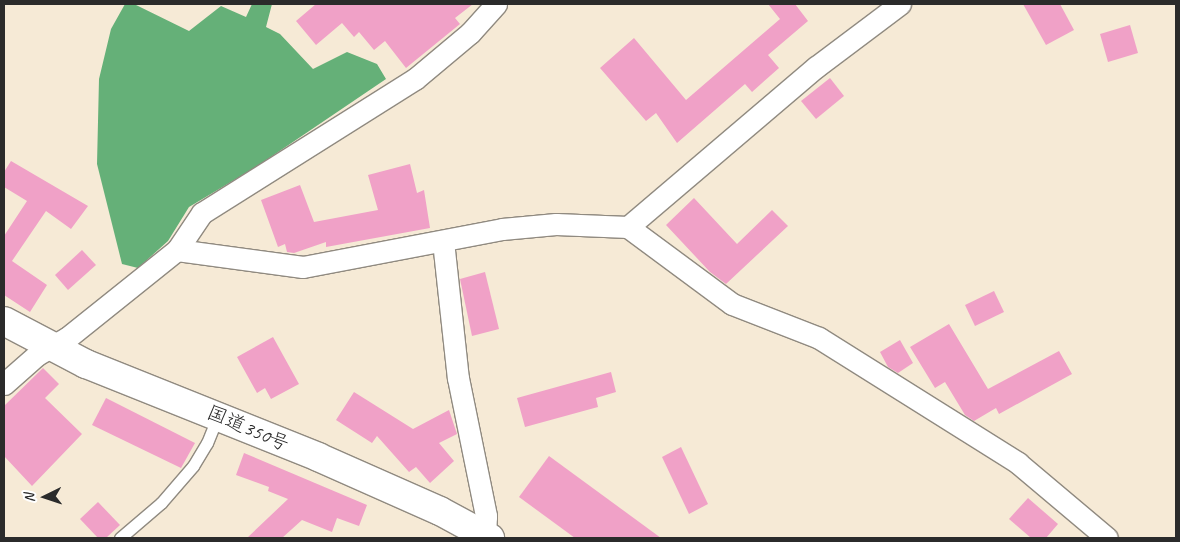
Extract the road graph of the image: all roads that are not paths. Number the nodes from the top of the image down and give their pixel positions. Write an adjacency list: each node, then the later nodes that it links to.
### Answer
1 (496, 4): 5 (street)
2 (900, 4): 3 (street)
3 (628, 227): 4 (street); 12 (street)
4 (443, 240): 5 (street); 10 (street)
5 (177, 250): 7 (street)
6 (4, 322): 7 (highway, 国道350号)
7 (52, 348): 8 (street); 9 (highway, 国道350号)
8 (4, 384)
9 (218, 415): 10 (highway, 国道350号); 11 (lane)
10 (488, 537)
11 (120, 538)
12 (1107, 538)

